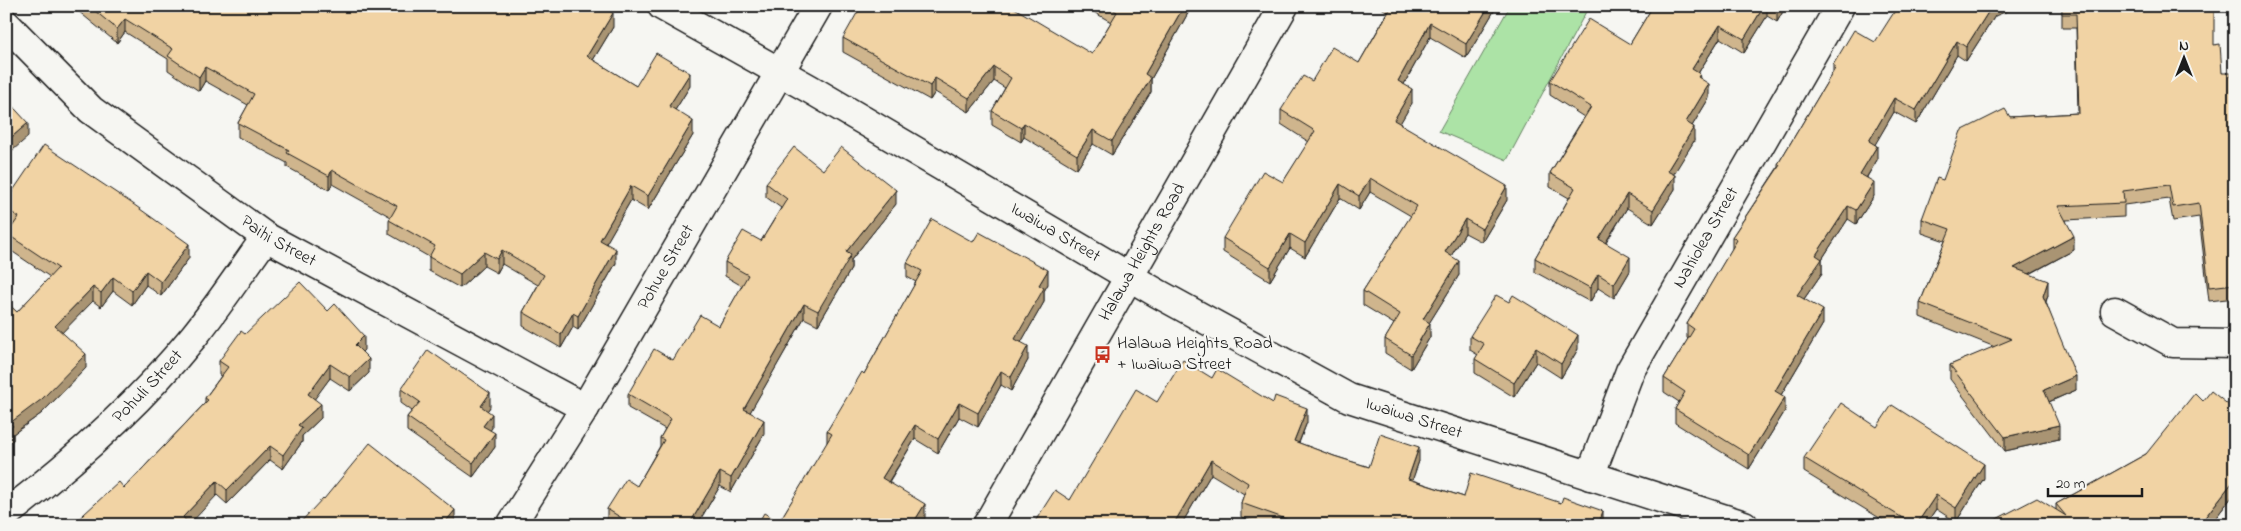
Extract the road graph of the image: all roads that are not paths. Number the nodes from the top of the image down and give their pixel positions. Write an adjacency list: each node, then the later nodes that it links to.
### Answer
1 (662, 6): 6 (street, Iwaiwa Street)
2 (818, 6): 6 (street, Pohue Street)
3 (1284, 6): 8 (street, Halawa Heights Road)
4 (1840, 6): 12 (street, Nahiolea Street)
5 (6, 24): 7 (street, Paihi Street)
6 (780, 72): 8 (street, Iwaiwa Street); 11 (street, Pohue Street)
7 (266, 237): 11 (street, Paihi Street); 13 (street, Pohuli Street)
8 (1128, 275): 12 (street, Iwaiwa Street); 15 (street, Halawa Heights Road)
9 (2115, 311): 10 (street)
10 (2235, 344)
11 (585, 408): 14 (street, Pohue Street)
12 (1590, 476): 16 (street, Iwaiwa Street)
13 (6, 514)
14 (511, 525)
15 (987, 525)
16 (1744, 525)

